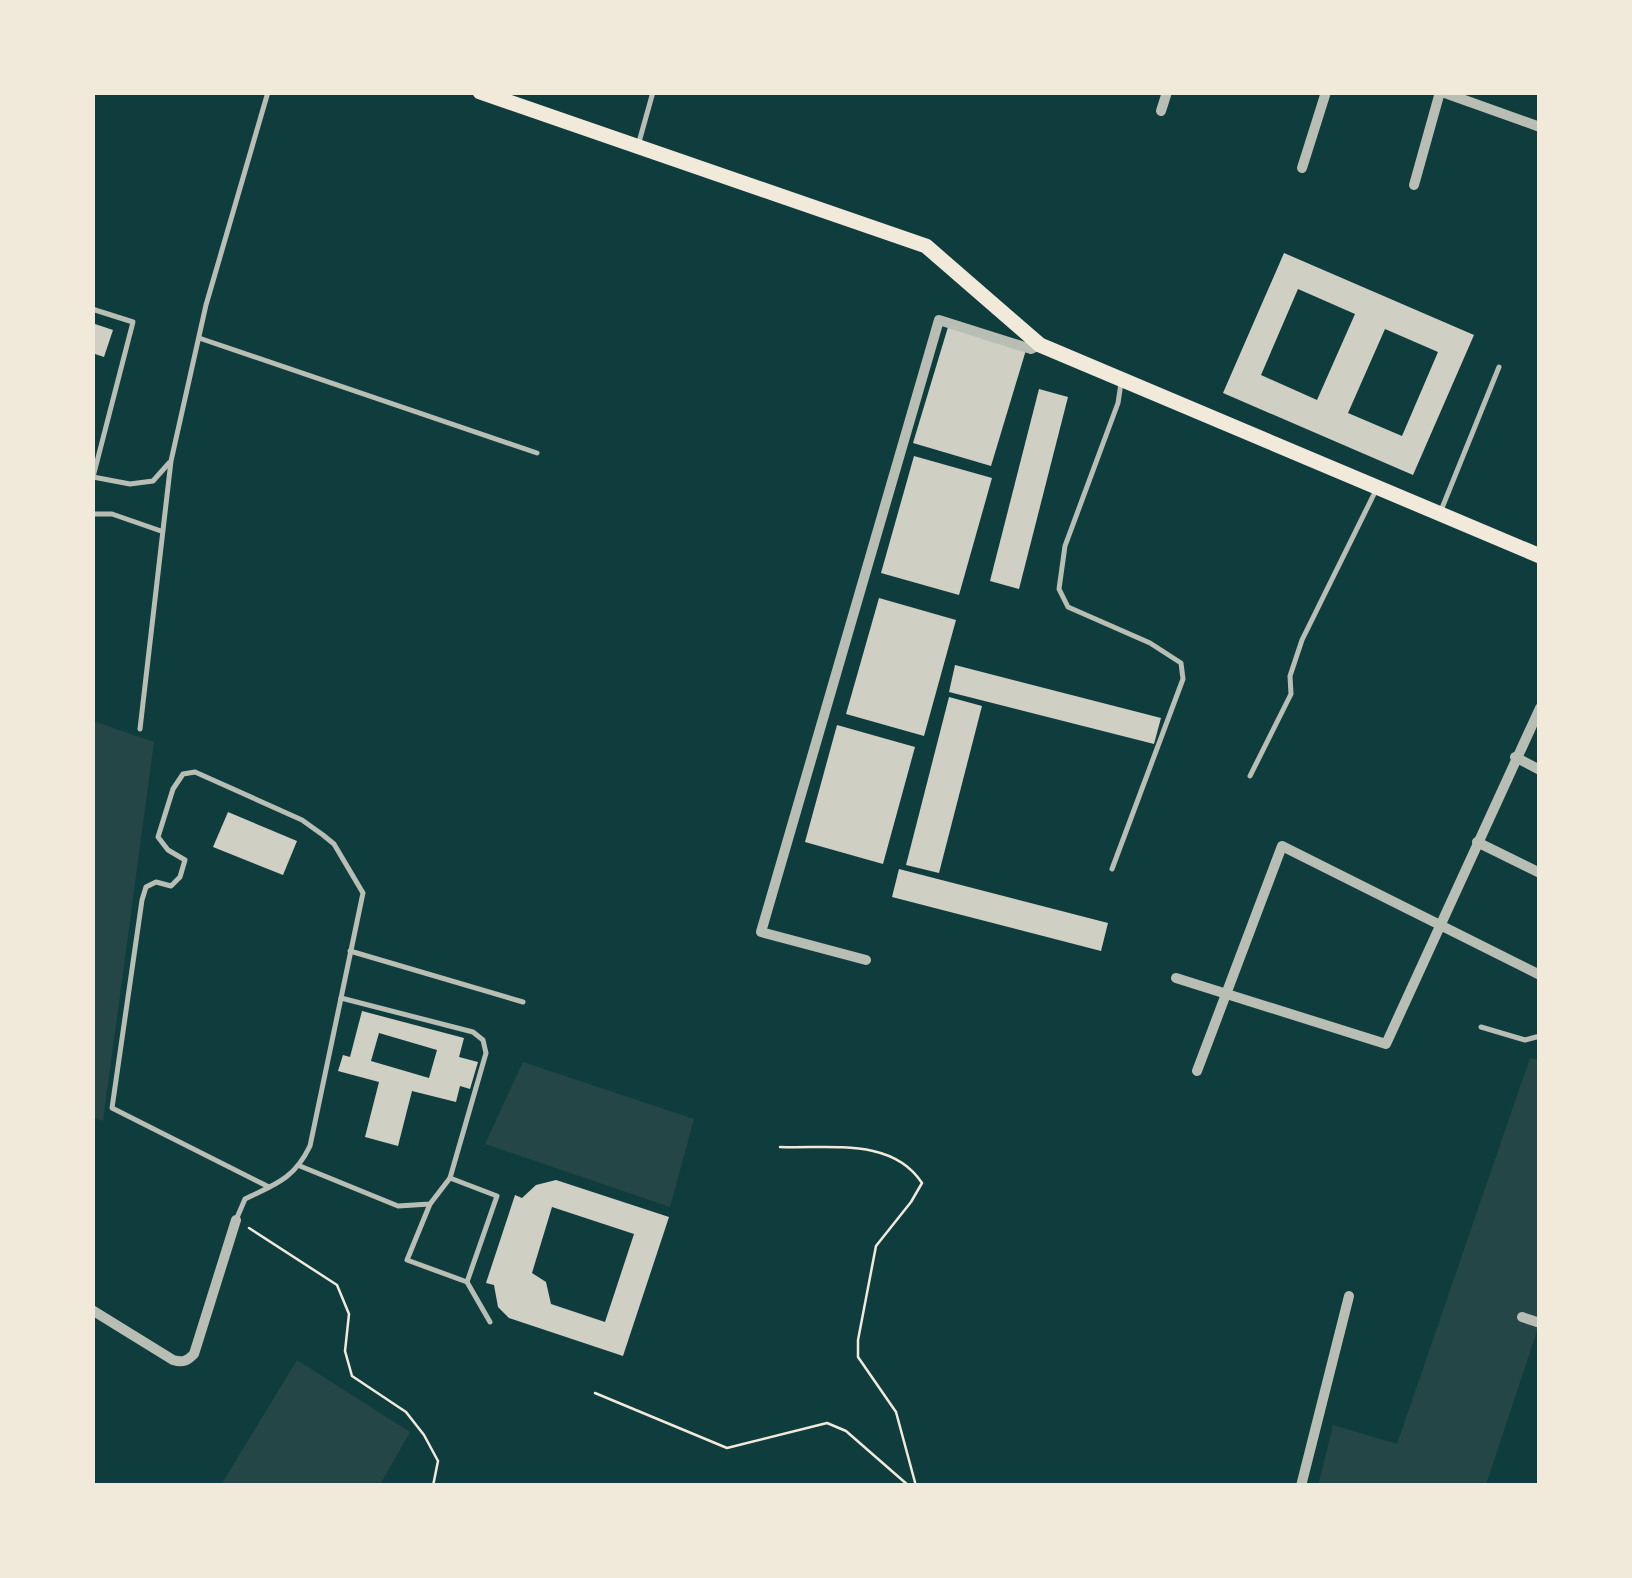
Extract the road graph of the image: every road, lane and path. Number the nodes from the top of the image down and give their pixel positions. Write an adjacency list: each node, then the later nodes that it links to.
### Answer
1 (268, 92): 13 (lane)
2 (480, 92): 9 (main road)
3 (653, 92): 9 (lane)
4 (1167, 92): 7 (street)
5 (1326, 92): 10 (street)
6 (1442, 92): 8 (street); 11 (street)
7 (1161, 111)
8 (1540, 127)
9 (638, 147): 14 (main road)
10 (1302, 168)
11 (1414, 185)
12 (92, 309): 18 (lane)
13 (199, 338): 17 (lane); 18 (lane)
14 (1040, 345): 16 (main road); 34 (street)
15 (1499, 367): 21 (lane)
16 (1122, 380): 19 (main road); 30 (lane)
17 (537, 453)
18 (171, 461): 22 (lane)
19 (1377, 488): 21 (main road); 28 (lane)
20 (92, 514): 22 (lane)
21 (1439, 514): 23 (main road)
22 (163, 532): 25 (lane)
23 (1540, 556)
24 (1540, 708): 26 (street)
25 (140, 730)
26 (1515, 757): 27 (street); 29 (street)
27 (1540, 770)
28 (1250, 776)
29 (1477, 842): 31 (street); 32 (street)
30 (1112, 869)
31 (1540, 873)
32 (1441, 924): 35 (street); 37 (street); 37 (street)
33 (350, 951): 38 (lane); 39 (lane); 46 (lane)
34 (866, 960)
35 (1540, 975)
36 (1176, 978): 37 (street)
37 (1224, 994): 42 (street)
38 (341, 998): 44 (lane); 45 (lane)
39 (523, 1002)
40 (1481, 1027): 41 (lane)
41 (1540, 1036)
42 (1197, 1071)
43 (780, 1147): 58 (path)
44 (300, 1166): 46 (lane); 47 (lane)
45 (450, 1178): 47 (lane); 49 (lane)
46 (269, 1187): 48 (lane)
47 (430, 1204): 49 (lane)
48 (236, 1220): 51 (street); 56 (path)
49 (467, 1282): 53 (lane)
50 (1348, 1296): 59 (street)
51 (92, 1310)
52 (1522, 1317): 54 (street)
53 (490, 1322)
54 (1540, 1323)
55 (595, 1392): 57 (path)
56 (433, 1486)
57 (908, 1486)
58 (916, 1486)
59 (1301, 1486)

